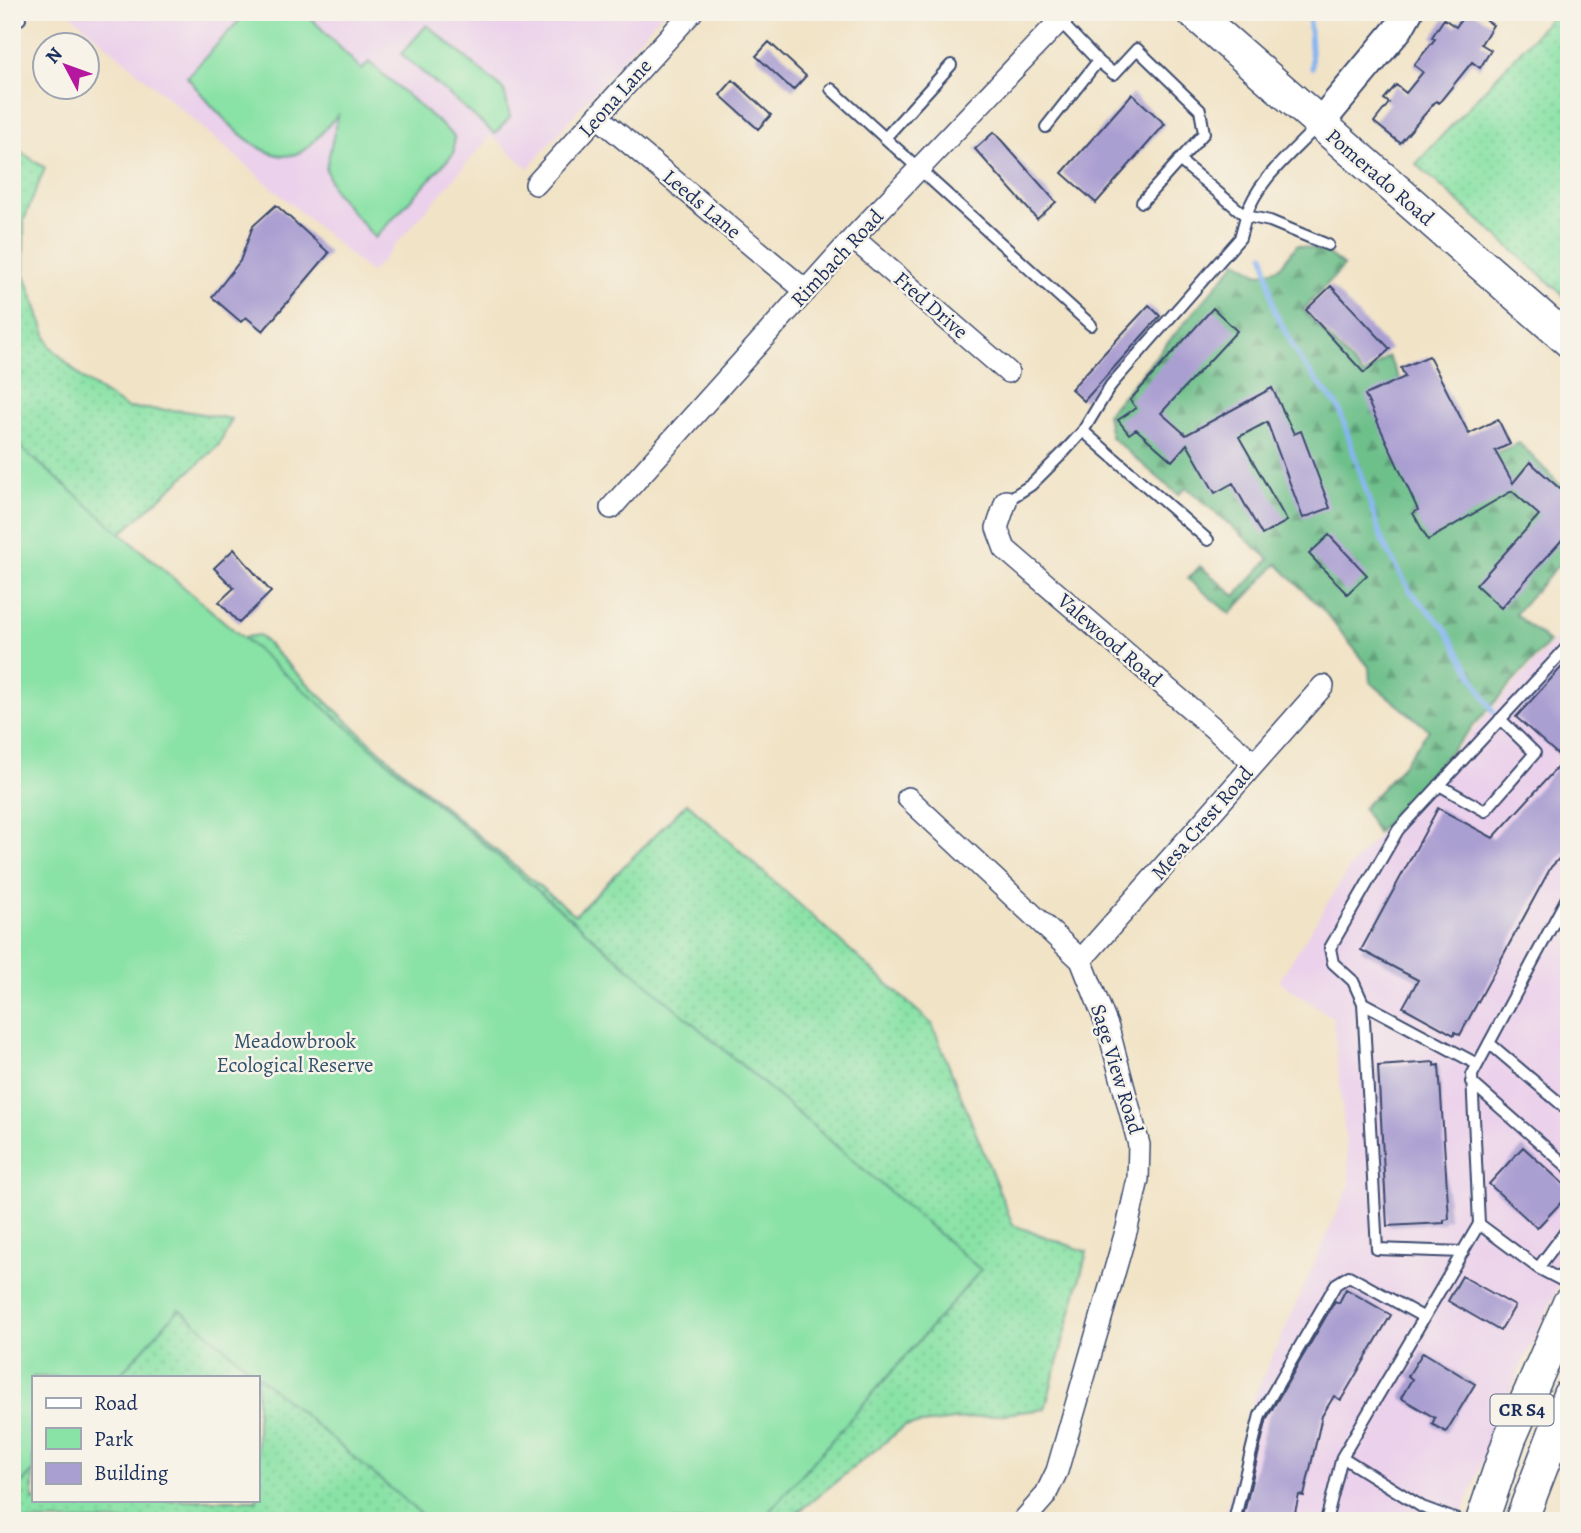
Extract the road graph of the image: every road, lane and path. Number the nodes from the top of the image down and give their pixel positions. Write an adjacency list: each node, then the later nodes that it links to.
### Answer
1 (692, 12): 8 (street, Leona Lane)
2 (1193, 12): 9 (main road, Pomerado Road)
3 (1408, 12): 9 (street)
4 (1060, 15): 5 (lane); 13 (street, Rimbach Road)
5 (1098, 61): 10 (lane); 12 (lane)
6 (951, 65): 11 (lane)
7 (831, 89): 11 (lane)
8 (598, 117): 14 (street, Leona Lane); 19 (street, Leeds Lane)
9 (1319, 124): 16 (lane); 21 (main road, Pomerado Road)
10 (1046, 127)
11 (885, 138): 13 (lane)
12 (1179, 160): 15 (lane); 16 (lane)
13 (920, 169): 17 (street, Rimbach Road); 20 (lane)
14 (536, 184)
15 (1142, 202)
16 (1246, 216): 18 (lane); 23 (lane)
17 (853, 237): 19 (street, Rimbach Road); 22 (street, Fred Drive)
18 (1328, 245)
19 (806, 291): 25 (street, Rimbach Road)
20 (1091, 325)
21 (1569, 341)
22 (1008, 372)
23 (1083, 431): 24 (lane); 26 (lane)
24 (1006, 501): 30 (street, Valewood Road)
25 (611, 508)
26 (1208, 540)
27 (1569, 645): 29 (lane)
28 (1323, 686): 30 (street, Mesa Crest Road)
29 (1500, 719): 31 (lane); 31 (lane)
30 (1254, 763): 34 (street, Mesa Crest Road)
31 (1440, 785): 35 (lane)
32 (908, 798): 34 (street, Sage View Road)
33 (1569, 894): 36 (lane)
34 (1081, 960): 51 (street, Sage View Road)
35 (1363, 1003): 37 (lane); 43 (lane)
36 (1489, 1043): 37 (lane); 39 (lane)
37 (1477, 1064): 38 (lane)
38 (1471, 1082): 40 (lane); 41 (lane)
39 (1569, 1111)
40 (1569, 1168)
41 (1479, 1224): 43 (lane); 44 (lane)
42 (1569, 1227): 44 (lane)
43 (1463, 1252): 47 (lane)
44 (1538, 1268): 45 (lane)
45 (1569, 1284)
46 (1569, 1303): 55 (main road, CR S4)
47 (1423, 1317): 50 (lane); 52 (lane)
48 (1569, 1395): 49 (main road, CR S4)
49 (1558, 1454): 56 (main road, CR S4)
50 (1342, 1457): 53 (lane); 54 (lane)
51 (1023, 1521)
52 (1234, 1521)
53 (1326, 1521)
54 (1460, 1521)
55 (1482, 1521)
56 (1521, 1521)

